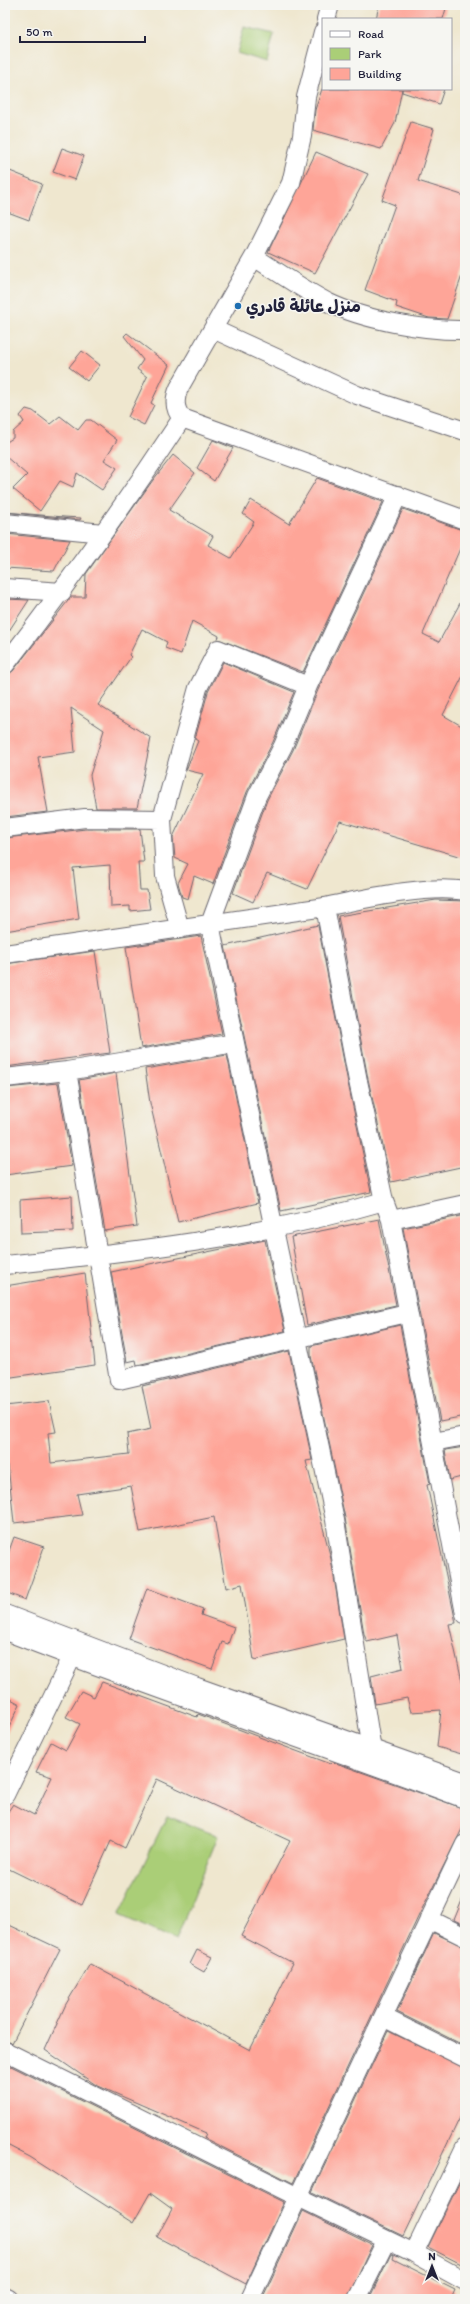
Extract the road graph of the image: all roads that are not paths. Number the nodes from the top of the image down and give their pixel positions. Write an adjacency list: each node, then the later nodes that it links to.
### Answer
1 (330, 5): 2 (street)
2 (326, 18)
3 (322, 36): 4 (street)
4 (254, 257): 5 (street); 6 (street)
5 (212, 329): 7 (street); 8 (street)
6 (465, 330)
7 (182, 418): 9 (street); 12 (street)
8 (465, 431)
9 (398, 495): 10 (street); 16 (street)
10 (465, 520)
11 (5, 523): 12 (street)
12 (103, 533): 14 (street)
13 (5, 588): 14 (street)
14 (62, 592): 15 (street)
15 (5, 665)
16 (308, 686): 17 (street); 21 (street)
17 (162, 819): 18 (street); 22 (street)
18 (5, 828)
19 (465, 891): 20 (street)
20 (325, 907): 21 (street); 27 (street)
21 (210, 924): 22 (street); 24 (street)
22 (180, 929): 23 (street)
23 (5, 954)
24 (235, 1043): 25 (street); 30 (street)
25 (68, 1071): 26 (street); 31 (street)
26 (5, 1078)
27 (384, 1201): 29 (street); 30 (street)
28 (465, 1204): 29 (street)
29 (391, 1220): 33 (street)
30 (274, 1227): 31 (street); 34 (street)
31 (98, 1256): 32 (street); 34 (street)
32 (5, 1265)
33 (407, 1313): 34 (street); 36 (street)
34 (298, 1339): 43 (street)
35 (465, 1436): 36 (street)
36 (433, 1442): 37 (street)
37 (459, 1549): 38 (street)
38 (461, 1575): 40 (street)
39 (5, 1614): 43 (street)
40 (465, 1614)
41 (5, 1631): 42 (street)
42 (72, 1657): 45 (street); 46 (street)
43 (372, 1750): 44 (street)
44 (465, 1782)
45 (5, 1795)
46 (465, 1799)
47 (465, 1844): 48 (street)
48 (429, 1919): 49 (street); 50 (street)
49 (465, 1937)
50 (383, 2017): 52 (street); 54 (street)
51 (5, 2051): 54 (street)
52 (465, 2058)
53 (465, 2147): 56 (street)
54 (298, 2197): 55 (street); 60 (street)
55 (386, 2241): 56 (street); 61 (street)
56 (414, 2253): 57 (street)
57 (465, 2281)
58 (5, 2297): 59 (street)
59 (8, 2299)
60 (250, 2299)
61 (356, 2299)

